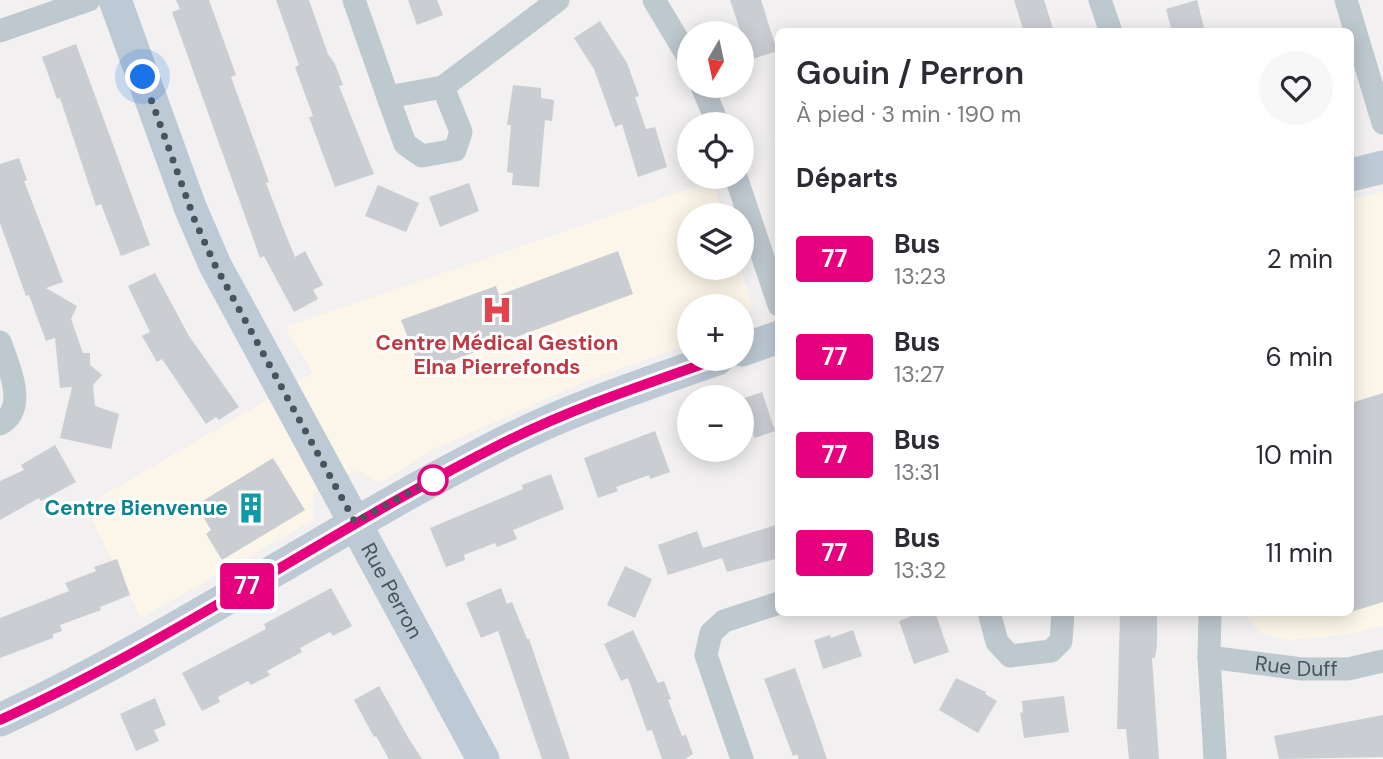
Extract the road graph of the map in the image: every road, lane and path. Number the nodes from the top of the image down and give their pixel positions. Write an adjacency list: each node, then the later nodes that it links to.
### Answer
1 (89, 0): 9 (street)
2 (115, 0): 23 (street, Rue Perron)
3 (354, 0): 12 (street)
4 (558, 0): 11 (street)
5 (654, 0): 10 (street)
6 (1100, 0): 8 (street)
7 (1346, 0): 13 (street)
8 (1110, 28)
9 (0, 31)
10 (677, 39)
11 (443, 87): 12 (street); 12 (street)
12 (388, 97)
13 (1383, 123)
14 (1383, 167): 15 (street)
15 (1354, 173)
16 (740, 189): 17 (street)
17 (775, 293)
18 (775, 338): 20 (street)
19 (0, 342): 22 (street)
20 (754, 346)
21 (685, 371): 23 (street)
22 (0, 424)
23 (355, 522): 30 (street); 31 (street, Rue Perron)
24 (775, 604): 32 (street)
25 (990, 616): 26 (street)
26 (1063, 616)
27 (1210, 616): 28 (street)
28 (1209, 657): 29 (street, Rue Duff); 33 (street)
29 (1383, 662)
30 (0, 720)
31 (483, 759)
32 (742, 759)
33 (1215, 759)

